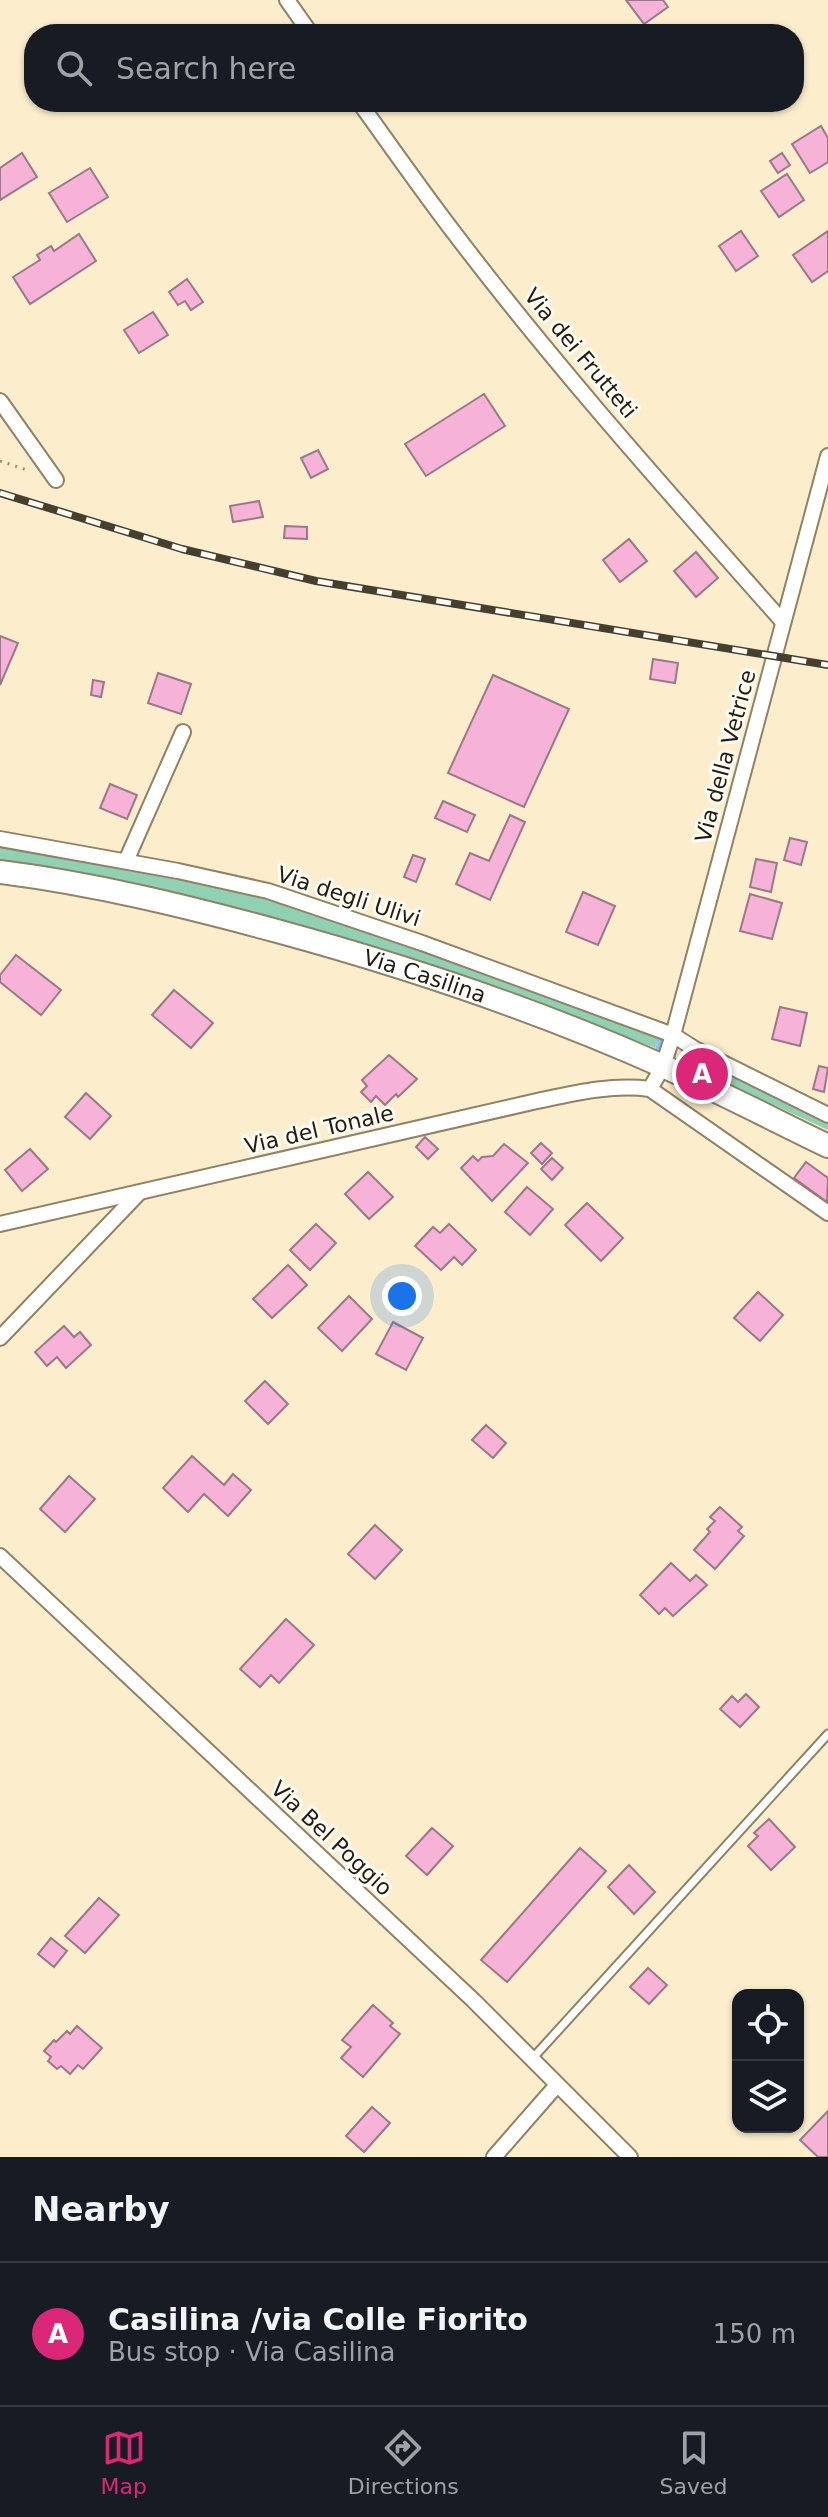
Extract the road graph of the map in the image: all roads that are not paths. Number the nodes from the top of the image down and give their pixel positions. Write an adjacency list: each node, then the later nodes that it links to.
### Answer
1 (287, 0): 2 (street)
2 (304, 24)
3 (366, 112): 7 (street, Via dei Frutteti)
4 (0, 401): 6 (street)
5 (828, 456): 7 (street, Via della Vetrice)
6 (56, 480)
7 (783, 622): 12 (street, Via della Vetrice)
8 (183, 732): 10 (street)
9 (0, 839): 10 (street, Via degli Ulivi)
10 (126, 861): 12 (street, Via degli Ulivi)
11 (0, 872): 13 (main road, Via Casilina)
12 (673, 1035): 13 (street, Via della Vetrice); 15 (street, Via degli Ulivi)
13 (663, 1066): 14 (street, Via della Vetrice); 16 (main road, Via Casilina)
14 (650, 1089): 17 (street, Via del Tonale); 18 (street)
15 (828, 1115)
16 (828, 1146)
17 (139, 1193): 19 (street, Via del Tonale); 20 (street)
18 (828, 1213)
19 (0, 1224)
20 (0, 1338)
21 (0, 1556): 23 (street, Via Bel Poggio)
22 (828, 1734): 23 (lane)
23 (531, 2060): 24 (street, Via Bel Poggio)
24 (557, 2085): 25 (street); 26 (street, Via Bel Poggio)
25 (494, 2157)
26 (630, 2157)

